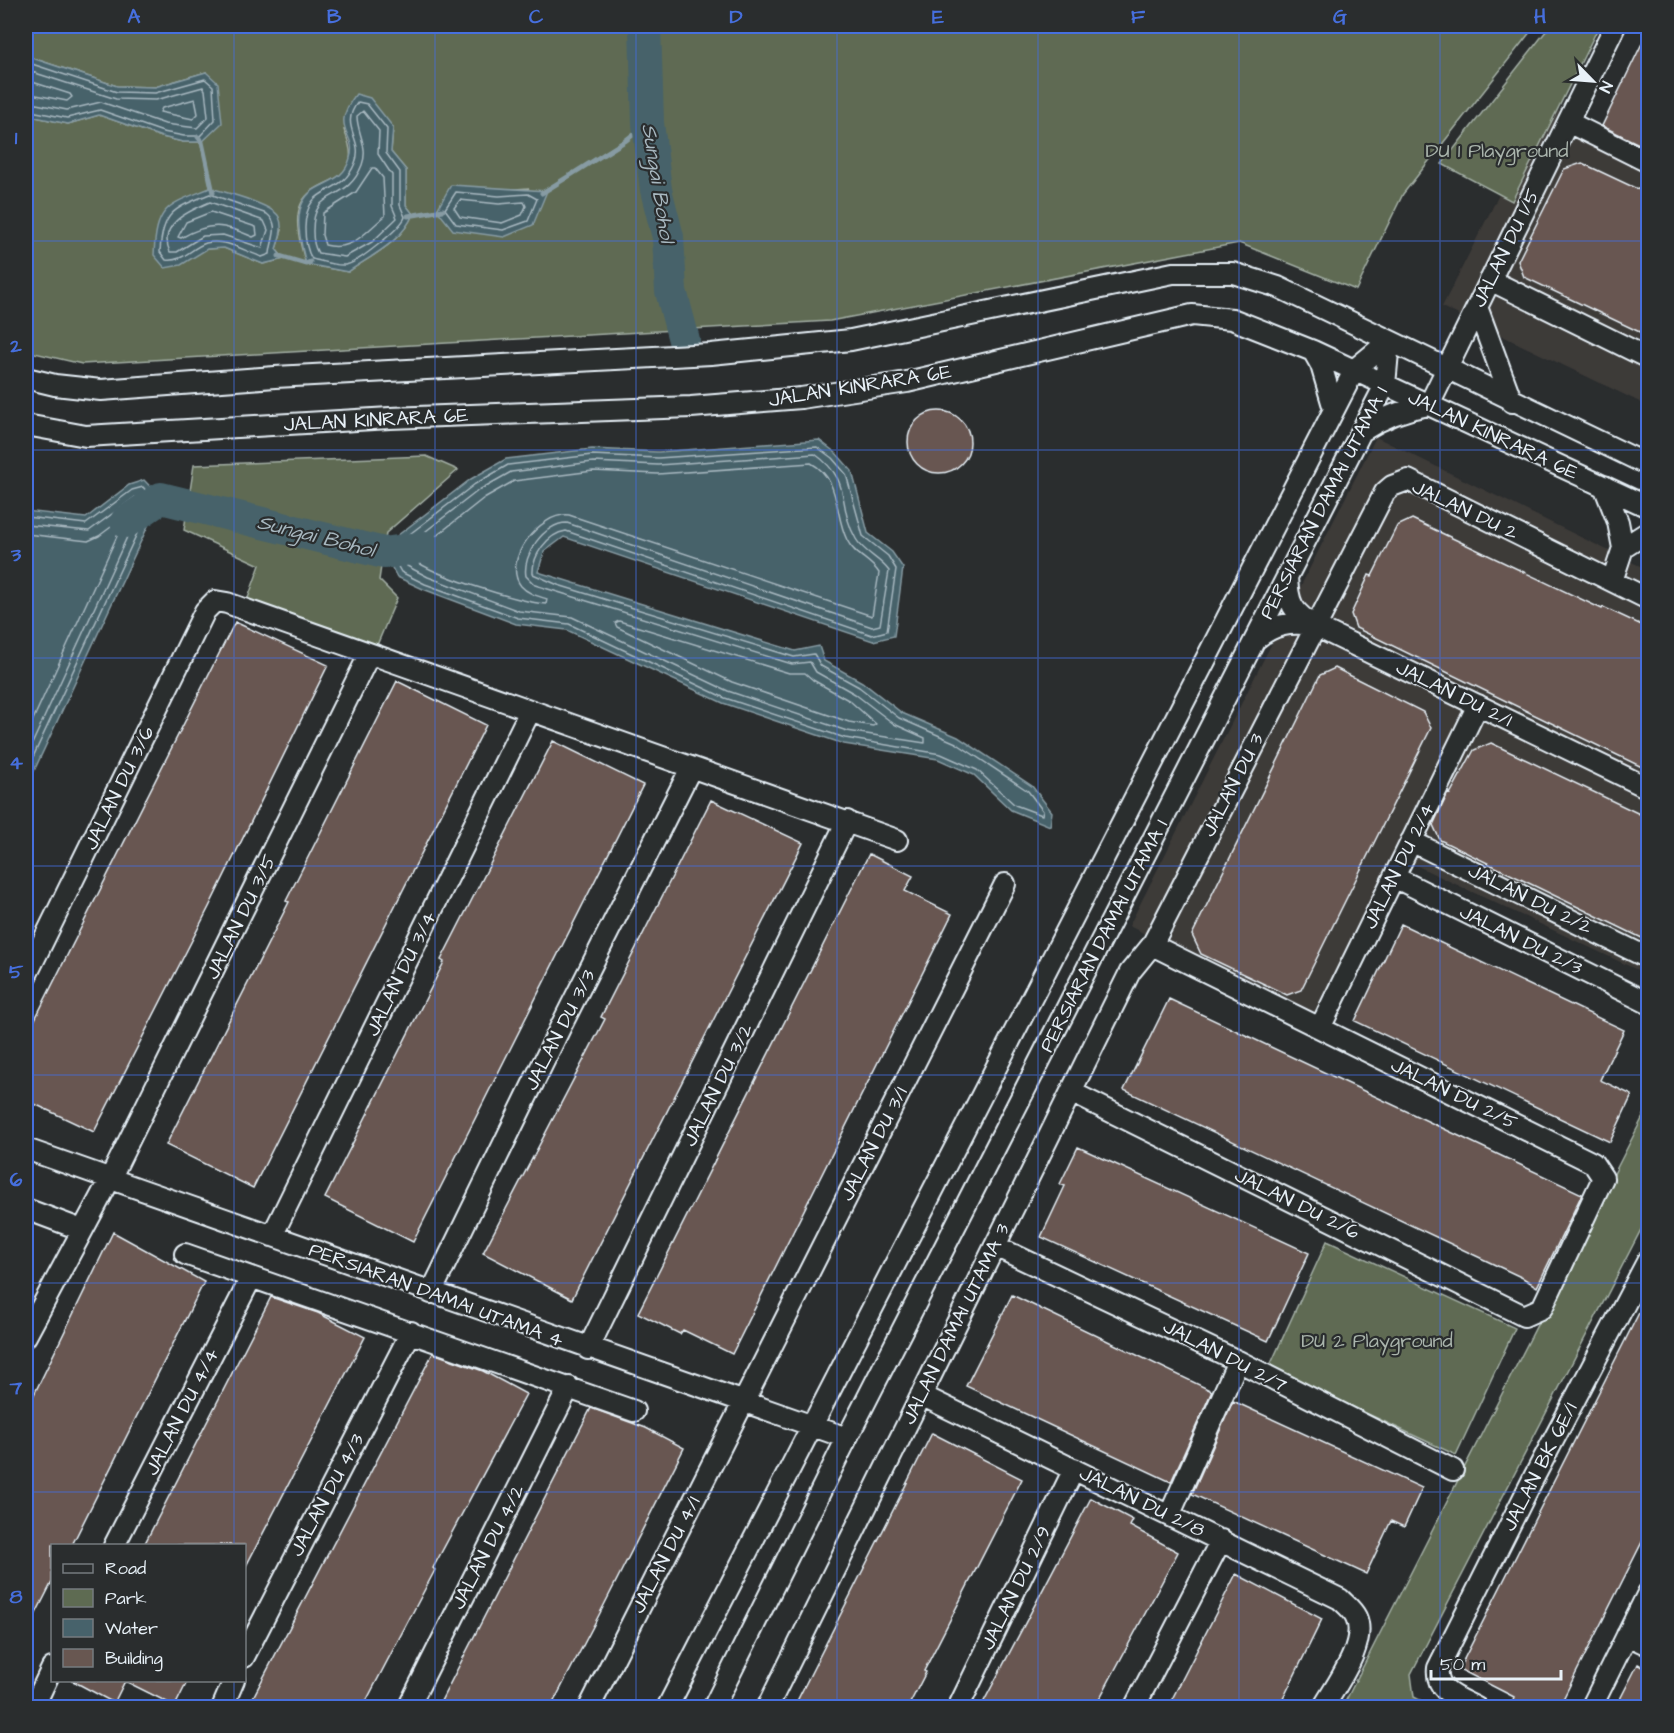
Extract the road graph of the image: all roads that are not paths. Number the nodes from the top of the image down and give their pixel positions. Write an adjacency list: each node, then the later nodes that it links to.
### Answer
1 (1615, 26): 2 (street, JALAN DU 1/5)
2 (1568, 122): 3 (street); 4 (street, JALAN DU 1/5)
3 (1648, 162)
4 (1490, 280): 5 (street, JALAN DU 1/5); 8 (street)
5 (1477, 307): 10 (street, JALAN DU 1/5); 13 (street)
6 (1389, 341): 9 (street, PERSIARAN DAMAI UTAMA 1); 10 (street, JALAN KINRARA 6E); 11 (street, JALAN KINRARA 6E); 12 (street, PERSIARAN DAMAI UTAMA 1)
7 (1313, 351): 9 (street, JALAN KINRARA 6E); 15 (street); 16 (street, JALAN KINRARA 6E)
8 (1648, 358)
9 (1355, 369): 12 (street, JALAN KINRARA 6E); 15 (street, PERSIARAN DAMAI UTAMA 1)
10 (1446, 369): 13 (street, JALAN KINRARA 6E); 14 (street, JALAN DU 1/5)
11 (26, 378)
12 (1385, 385): 14 (street, JALAN KINRARA 6E); 17 (street, PERSIARAN DAMAI UTAMA 1)
13 (1512, 402): 18 (street, JALAN KINRARA 6E)
14 (1429, 405): 17 (street); 19 (street, JALAN KINRARA 6E)
15 (1334, 409): 63 (street, PERSIARAN DAMAI UTAMA 1)
16 (26, 425)
17 (1361, 432): 23 (street, PERSIARAN DAMAI UTAMA 1)
18 (1648, 465)
19 (1604, 486): 20 (street, JALAN KINRARA 6E); 22 (street)
20 (1648, 507)
21 (1648, 532): 22 (street)
22 (1623, 549): 24 (street)
23 (1287, 576): 26 (street, JALAN DU 2/1); 27 (street, PERSIARAN DAMAI UTAMA 1)
24 (1612, 581): 25 (street, JALAN DU 2); 26 (street, JALAN DU 2)
25 (1648, 599)
26 (1315, 626): 27 (street); 29 (street, JALAN DU 2/1); 38 (street, JALAN DU 3)
27 (1255, 640): 64 (street, PERSIARAN DAMAI UTAMA 1)
28 (369, 655): 30 (street); 40 (street, JALAN DU 3/6); 45 (street, JALAN DU 3/5)
29 (1478, 705): 32 (street, JALAN DU 2/1); 35 (street, JALAN DU 2/4)
30 (530, 711): 31 (street); 48 (street, JALAN DU 3/4)
31 (691, 768): 33 (street); 53 (street, JALAN DU 3/3)
32 (1648, 788)
33 (847, 821): 34 (street); 57 (street, JALAN DU 3/2)
34 (897, 840)
35 (1412, 841): 36 (street, JALAN DU 2/4); 39 (street, JALAN DU 2/2)
36 (1394, 877): 41 (street, JALAN DU 2/3); 42 (street, JALAN DU 2/4)
37 (1005, 884): 61 (street, JALAN DU 3/1)
38 (1152, 945): 42 (street, JALAN DU 2/5); 43 (street, JALAN DAMAI UTAMA 3)
39 (1648, 958)
40 (26, 976)
41 (1648, 1003)
42 (1320, 1028): 54 (street, JALAN DU 2/5)
43 (1071, 1092): 49 (street, JALAN DAMAI UTAMA 3); 54 (street, JALAN DU 2/6)
44 (26, 1149): 45 (street, PERSIARAN DAMAI UTAMA 4)
45 (110, 1179): 47 (street, JALAN DU 3/5); 48 (street, PERSIARAN DAMAI UTAMA 4)
46 (26, 1209): 47 (street)
47 (82, 1230): 56 (street, JALAN DU 3/5)
48 (272, 1236): 53 (street, PERSIARAN DAMAI UTAMA 4)
49 (995, 1246): 58 (street, JALAN DU 2/7); 60 (street, JALAN DAMAI UTAMA 3)
50 (185, 1254): 52 (street)
51 (1648, 1260): 86 (street, JALAN BK 6E/1)
52 (251, 1278): 55 (street); 69 (street, JALAN DU 4/4)
53 (431, 1293): 57 (street, PERSIARAN DAMAI UTAMA 4)
54 (1524, 1316)
55 (411, 1332): 59 (street); 73 (street, JALAN DU 4/3)
56 (26, 1336)
57 (588, 1349): 61 (street, PERSIARAN DAMAI UTAMA 4)
58 (1239, 1361): 66 (street, JALAN DU 2/7); 67 (street)
59 (569, 1386): 62 (street); 78 (street, JALAN DU 4/2)
60 (921, 1395): 65 (street, JALAN DU 2/8); 82 (street, JALAN DAMAI UTAMA 3)
61 (742, 1403): 63 (street, PERSIARAN DAMAI UTAMA 4); 79 (street, JALAN DU 4/1)
62 (634, 1411)
63 (810, 1426): 64 (street, PERSIARAN DAMAI UTAMA 4); 80 (street, PERSIARAN DAMAI UTAMA 1)
64 (847, 1438): 81 (street, PERSIARAN DAMAI UTAMA 1)
65 (1074, 1469): 67 (street, JALAN DU 2/8); 83 (street, JALAN DU 2/9)
66 (1453, 1470)
67 (1170, 1515): 68 (street, JALAN DU 2/8)
68 (1221, 1540): 84 (street); 85 (street, JALAN DU 2/8)
69 (115, 1544)
70 (1648, 1593): 71 (street)
71 (1627, 1635): 72 (street); 87 (street)
72 (1648, 1646)
73 (246, 1653)
74 (51, 1670): 76 (street)
75 (233, 1682): 77 (street)
76 (33, 1705)
77 (222, 1707)
78 (408, 1707)
79 (589, 1707)
80 (667, 1707)
81 (713, 1707)
82 (767, 1707)
83 (958, 1707)
84 (1134, 1707)
85 (1323, 1707)
86 (1477, 1707)
87 (1591, 1707)

